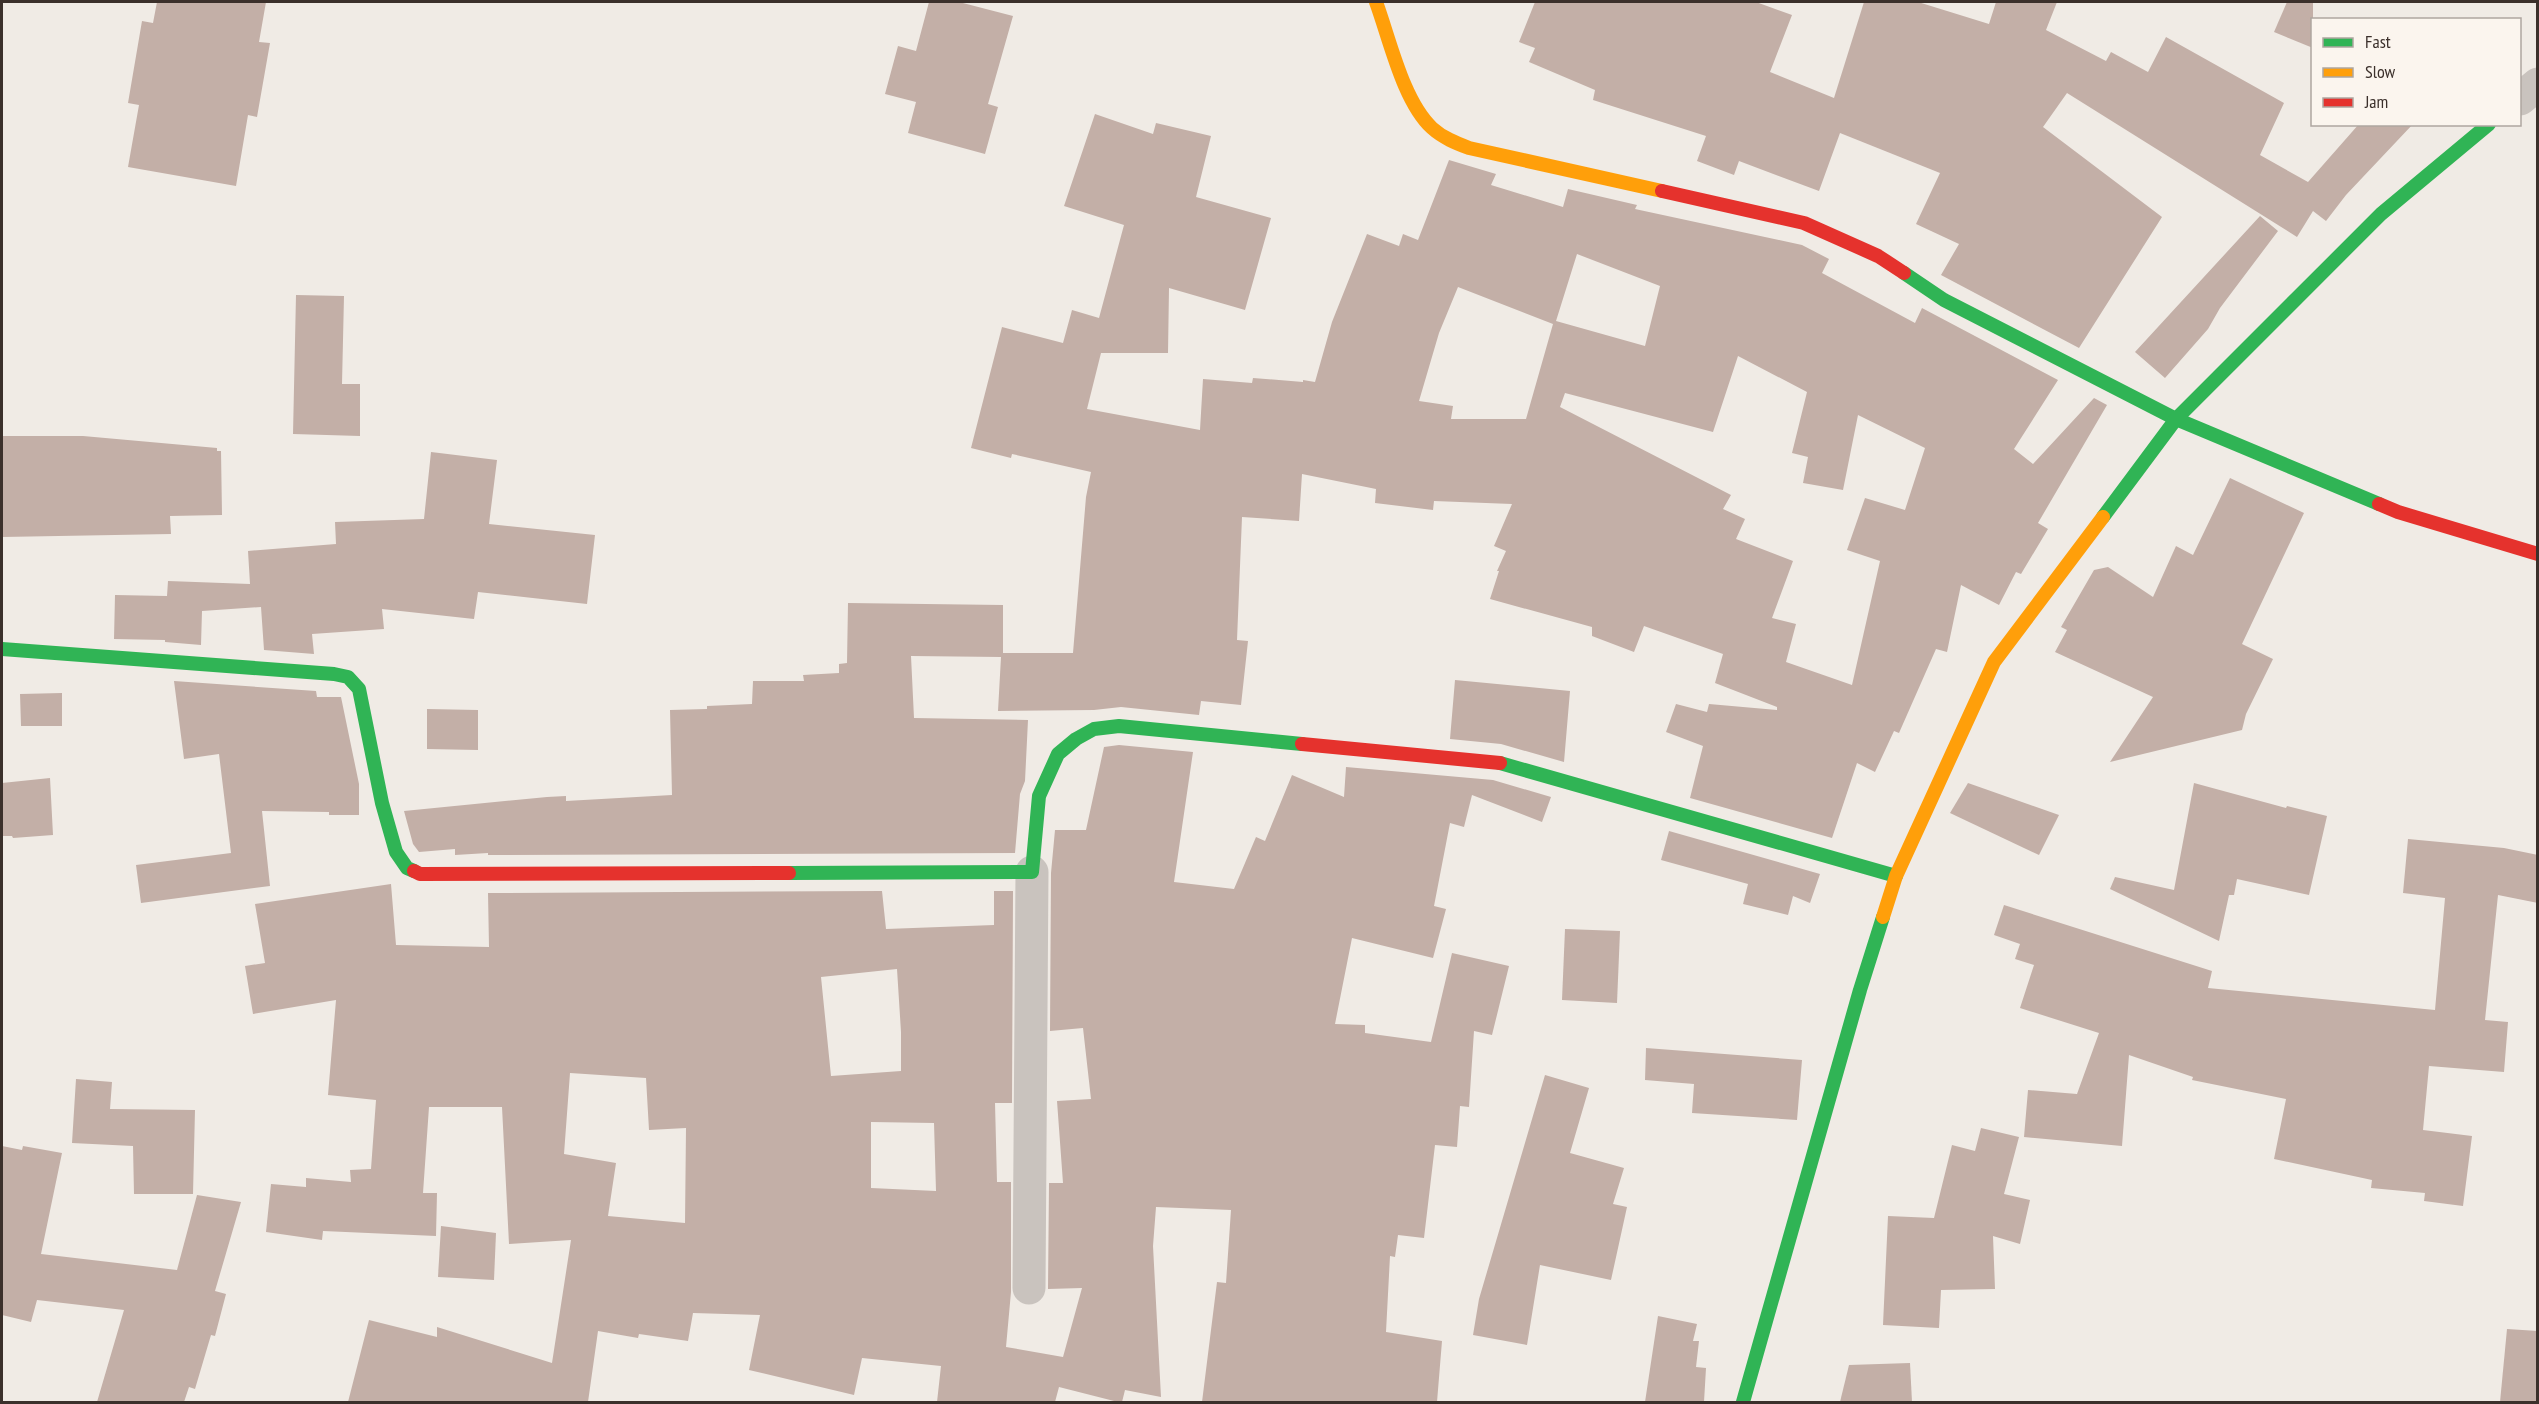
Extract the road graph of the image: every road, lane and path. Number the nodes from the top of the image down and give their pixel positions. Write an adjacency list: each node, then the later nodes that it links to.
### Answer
1 (1376, 2): 5 (street)
2 (2538, 84): 3 (street)
3 (2521, 98)
4 (2487, 126): 5 (street)
5 (2176, 419): 6 (street); 9 (street)
6 (2538, 554)
7 (2, 649): 8 (street)
8 (1032, 872): 9 (street); 10 (street)
9 (1896, 876): 11 (street)
10 (1029, 1288)
11 (1743, 1402)

